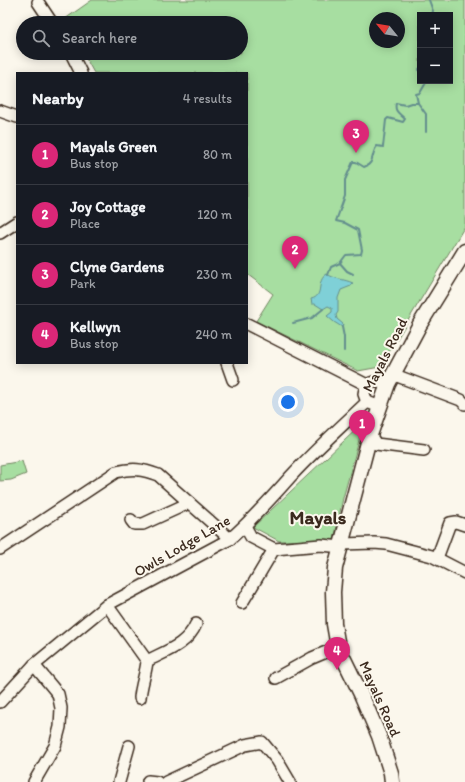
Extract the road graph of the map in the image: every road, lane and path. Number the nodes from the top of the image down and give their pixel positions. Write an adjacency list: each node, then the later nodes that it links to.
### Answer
1 (38, 2): 2 (street)
2 (47, 16)
3 (74, 60): 4 (street)
4 (80, 72)
5 (0, 111): 6 (street)
6 (16, 117)
7 (16, 223): 8 (street)
8 (0, 233)
9 (465, 251): 10 (main road, Mayals Road)
10 (461, 265): 13 (main road, Mayals Road)
11 (248, 325): 15 (street)
12 (227, 364): 14 (street)
13 (390, 379): 15 (street); 16 (street); 17 (main road, Mayals Road)
14 (233, 380)
15 (367, 385): 17 (street)
16 (464, 402)
17 (373, 404): 18 (main road, Mayals Road); 23 (street, Owls Lodge Lane)
18 (370, 435): 19 (street); 25 (main road, Mayals Road)
19 (424, 450)
20 (189, 503): 21 (street); 24 (street); 26 (street)
21 (131, 520)
22 (465, 525): 28 (street)
23 (245, 526): 24 (street, Owls Lodge Lane); 27 (street)
24 (230, 539): 31 (street, Owls Lodge Lane)
25 (342, 545): 27 (street); 28 (street); 33 (main road, Mayals Road)
26 (0, 549)
27 (274, 549): 30 (street)
28 (437, 558): 29 (street)
29 (465, 573)
30 (242, 603)
31 (107, 605): 34 (street); 35 (street, Owls Lodge Lane)
32 (196, 624): 34 (street)
33 (338, 647): 36 (street); 44 (main road, Mayals Road)
34 (147, 661): 37 (street)
35 (34, 665): 38 (street, Owls Lodge Lane); 40 (street)
36 (276, 678)
37 (140, 698)
38 (0, 702)
39 (129, 746): 41 (street)
40 (34, 782)
41 (119, 782)
42 (166, 782): 43 (street)
43 (290, 782)
44 (392, 782)

